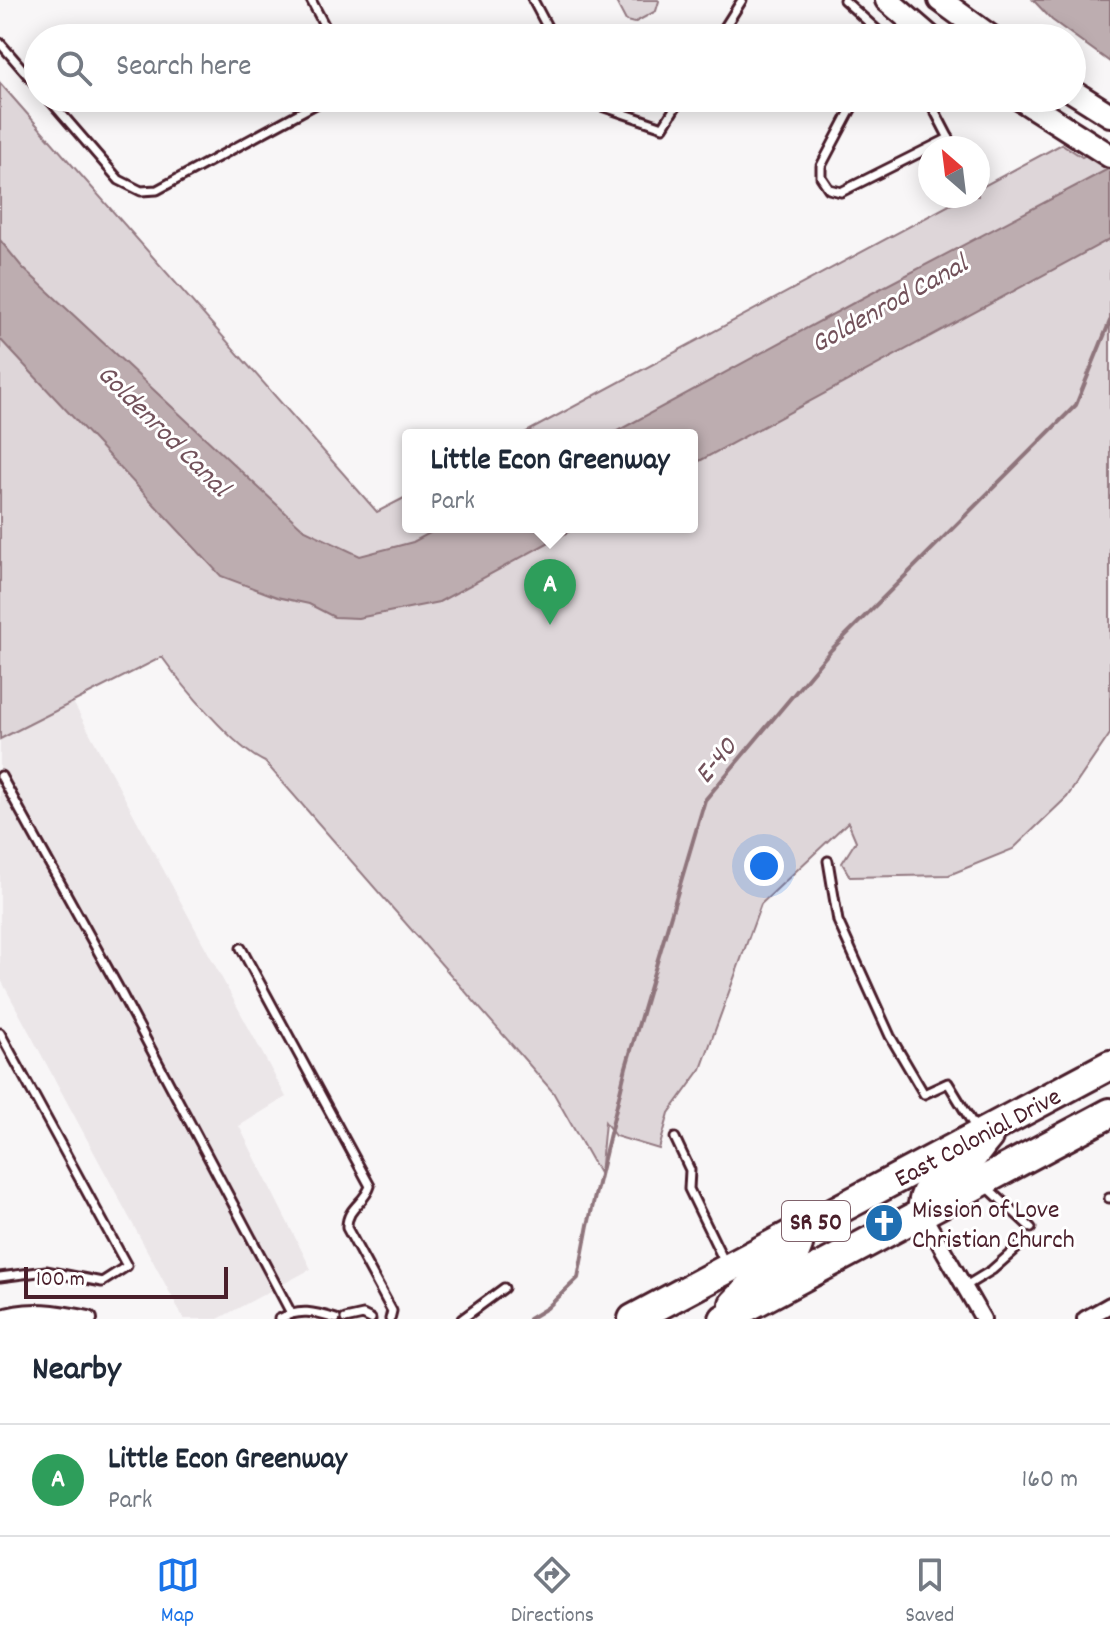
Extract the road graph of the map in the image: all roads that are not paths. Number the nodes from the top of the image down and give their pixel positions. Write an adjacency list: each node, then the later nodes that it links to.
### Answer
1 (311, 0): 7 (lane)
2 (533, 0): 8 (lane)
3 (742, 0): 9 (lane)
4 (844, 0): 10 (lane)
5 (887, 0): 11 (street)
6 (940, 0): 12 (street)
7 (324, 24)
8 (546, 24)
9 (727, 24)
10 (871, 24)
11 (915, 24)
12 (973, 24)
13 (0, 43): 14 (lane)
14 (24, 71)
15 (1086, 100): 23 (street)
16 (60, 112): 17 (lane)
17 (301, 112)
18 (619, 112): 19 (lane)
19 (672, 112)
20 (850, 112): 26 (lane)
21 (935, 112): 24 (lane)
22 (1041, 112): 25 (street)
23 (1110, 115)
24 (948, 136)
25 (1104, 152)
26 (918, 154)
27 (1, 776): 45 (lane)
28 (828, 861): 33 (lane)
29 (241, 948): 52 (lane)
30 (0, 1033): 41 (lane)
31 (1110, 1065): 33 (highway, East Colonial Drive / SR 50)
32 (1107, 1121): 35 (highway, East Colonial Drive / SR 50)
33 (989, 1130): 36 (highway); 38 (highway, East Colonial Drive / SR 50)
34 (675, 1138): 40 (lane)
35 (980, 1182): 36 (highway, East Colonial Drive / SR 50); 37 (lane)
36 (922, 1213): 42 (street); 55 (highway, East Colonial Drive / SR 50)
37 (1031, 1228)
38 (798, 1231): 40 (highway, East Colonial Drive / SR 50); 55 (highway)
39 (1025, 1241): 42 (lane)
40 (728, 1268): 54 (highway, East Colonial Drive / SR 50)
41 (0, 1277)
42 (964, 1287): 56 (street)
43 (504, 1288): 53 (lane)
44 (1110, 1305): 57 (street)
45 (291, 1313): 48 (lane); 49 (lane)
46 (0, 1318): 47 (street)
47 (89, 1319)
48 (279, 1319)
49 (336, 1319)
50 (345, 1319): 51 (lane)
51 (371, 1319)
52 (390, 1319)
53 (462, 1319)
54 (633, 1319)
55 (722, 1319)
56 (983, 1319)
57 (1085, 1319)

